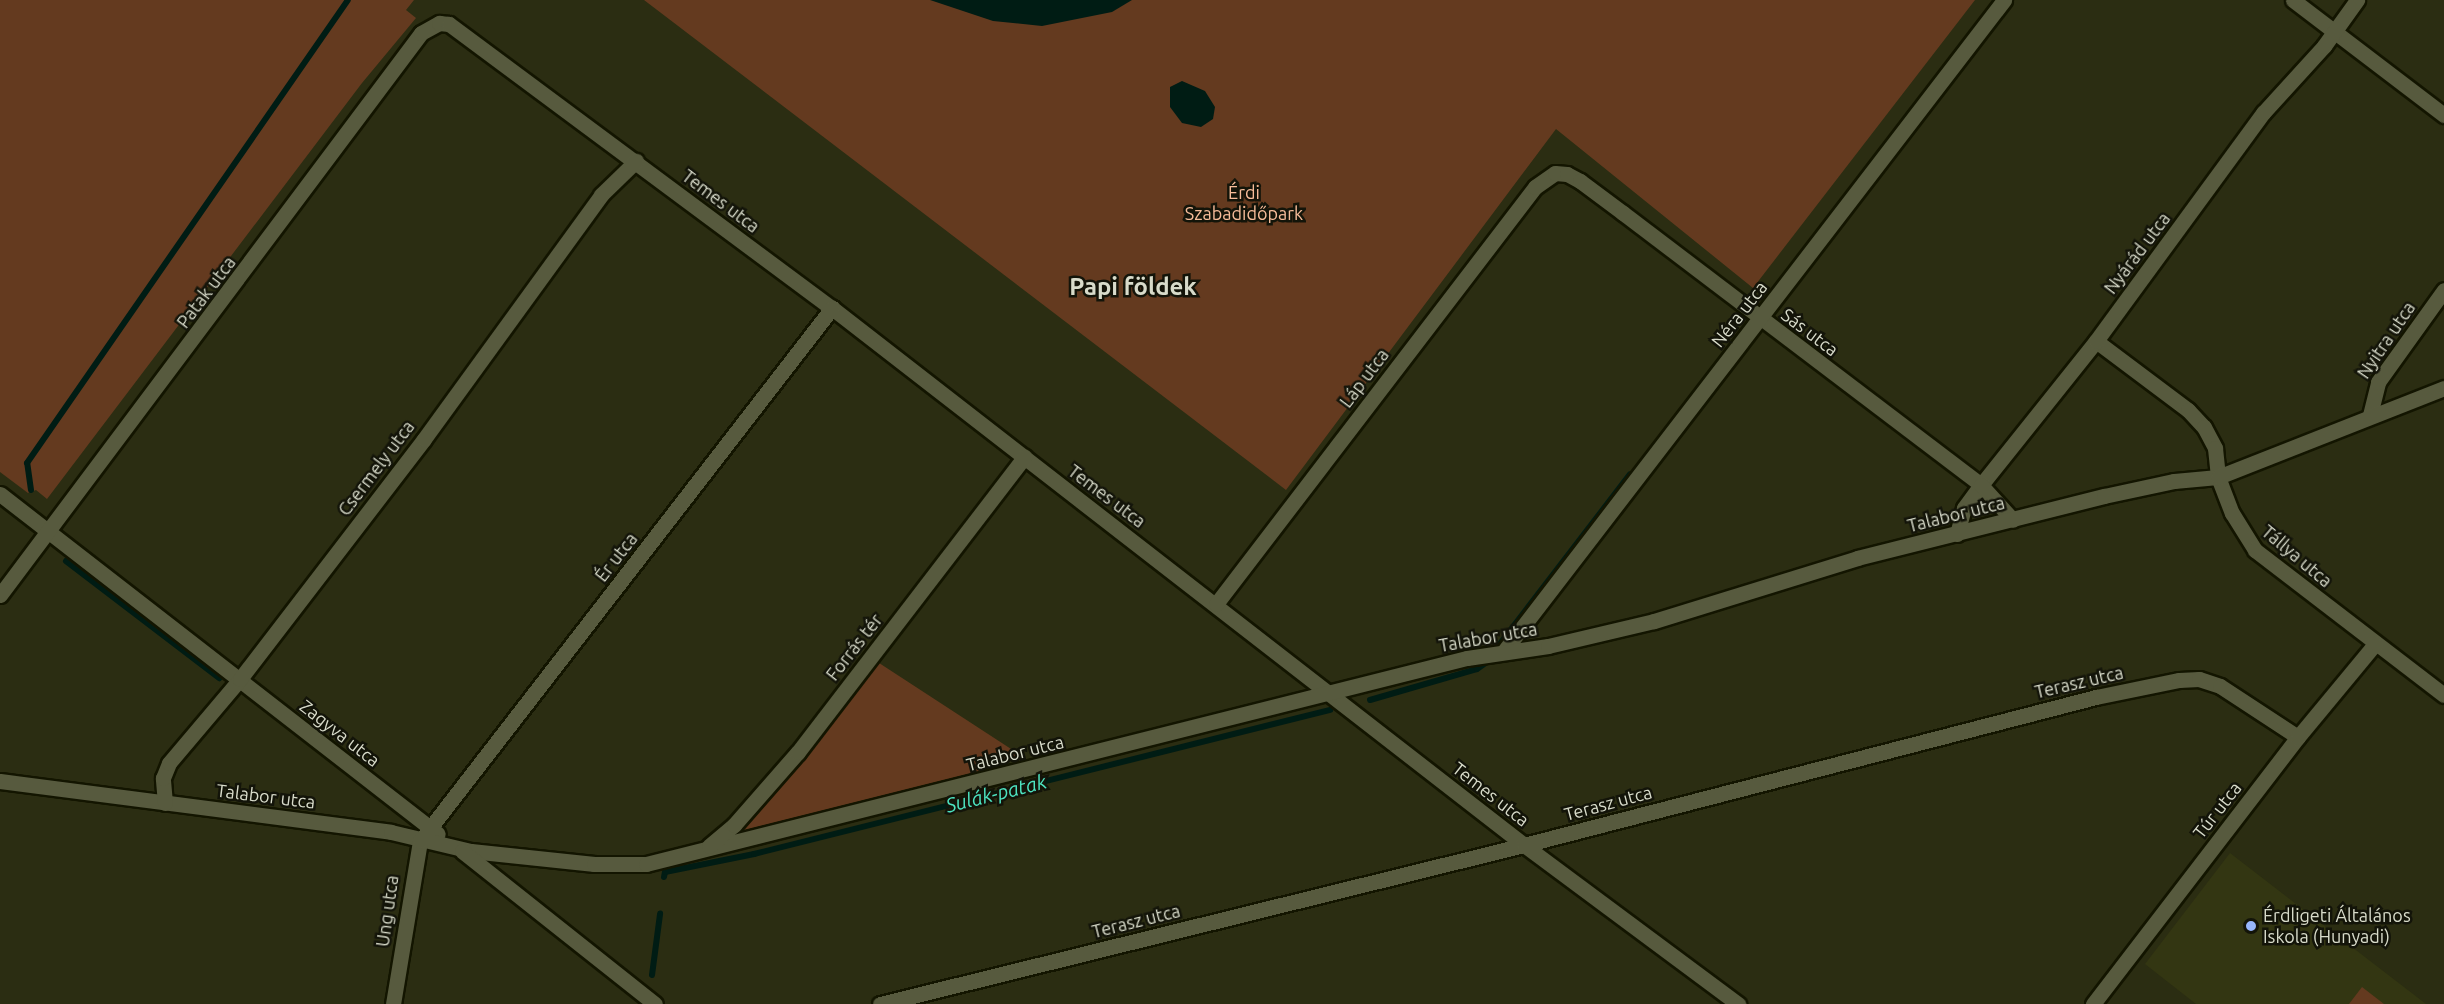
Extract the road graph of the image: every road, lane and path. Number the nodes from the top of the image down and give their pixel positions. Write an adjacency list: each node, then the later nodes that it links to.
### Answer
1 (2004, 0): 11 (street, Néra utca)
2 (2293, 0): 5 (street)
3 (2357, 0): 5 (street, Nyárád utca)
4 (449, 24): 7 (street, Temes utca); 20 (street, Patak utca)
5 (2334, 31): 6 (street); 12 (street, Nyárád utca)
6 (2444, 115)
7 (636, 161): 10 (street, Temes utca); 26 (street, Csermely utca)
8 (1545, 178): 11 (street, Sás utca); 23 (street, Láp utca)
9 (2444, 290): 14 (street, Nyitra utca)
10 (832, 308): 15 (street, Temes utca); 32 (street, Ér utca)
11 (1760, 318): 17 (street, Sás utca); 25 (street, Néra utca)
12 (2096, 340): 16 (street, Tállya utca); 17 (street, Nyárád utca)
13 (2444, 388): 14 (street, Talabor utca)
14 (2370, 415): 16 (street, Talabor utca)
15 (1024, 457): 23 (street, Temes utca); 36 (street, Forrás tér)
16 (2218, 477): 19 (street, Talabor utca); 24 (street, Tállya utca)
17 (1981, 485): 19 (street, Sás utca); 21 (street, Nyárád utca)
18 (0, 494): 20 (street, Zagyva utca)
19 (2013, 520): 21 (street, Talabor utca)
20 (50, 533): 22 (street, Patak utca); 26 (street, Zagyva utca)
21 (1957, 534): 25 (street, Talabor utca)
22 (0, 595)
23 (1216, 604): 27 (street, Temes utca)
24 (2375, 644): 28 (street, Tállya utca); 29 (street, Túr utca)
25 (1504, 651): 27 (street, Talabor utca)
26 (240, 679): 31 (street, Csermely utca); 32 (street, Zagyva utca)
27 (1333, 694): 34 (street, Temes utca); 36 (street, Talabor utca)
28 (2444, 695)
29 (2298, 737): 34 (street, Terasz utca); 43 (street, Túr utca)
30 (0, 781): 31 (street, Talabor utca)
31 (165, 803): 33 (street, Talabor utca)
32 (430, 828): 33 (street, Ung utca); 35 (street, Zagyva utca)
33 (420, 841): 35 (street, Talabor utca); 39 (street, Ung utca)
34 (1524, 845): 41 (street, Terasz utca); 42 (street, Temes utca)
35 (459, 849): 37 (street, Talabor utca); 38 (street, Zagyva utca)
36 (704, 850): 37 (street, Talabor utca)
37 (525, 854): 38 (street)
38 (507, 883): 40 (street, Zagyva utca)
39 (393, 1004)
40 (655, 1004)
41 (880, 1004)
42 (1738, 1004)
43 (2093, 1004)

